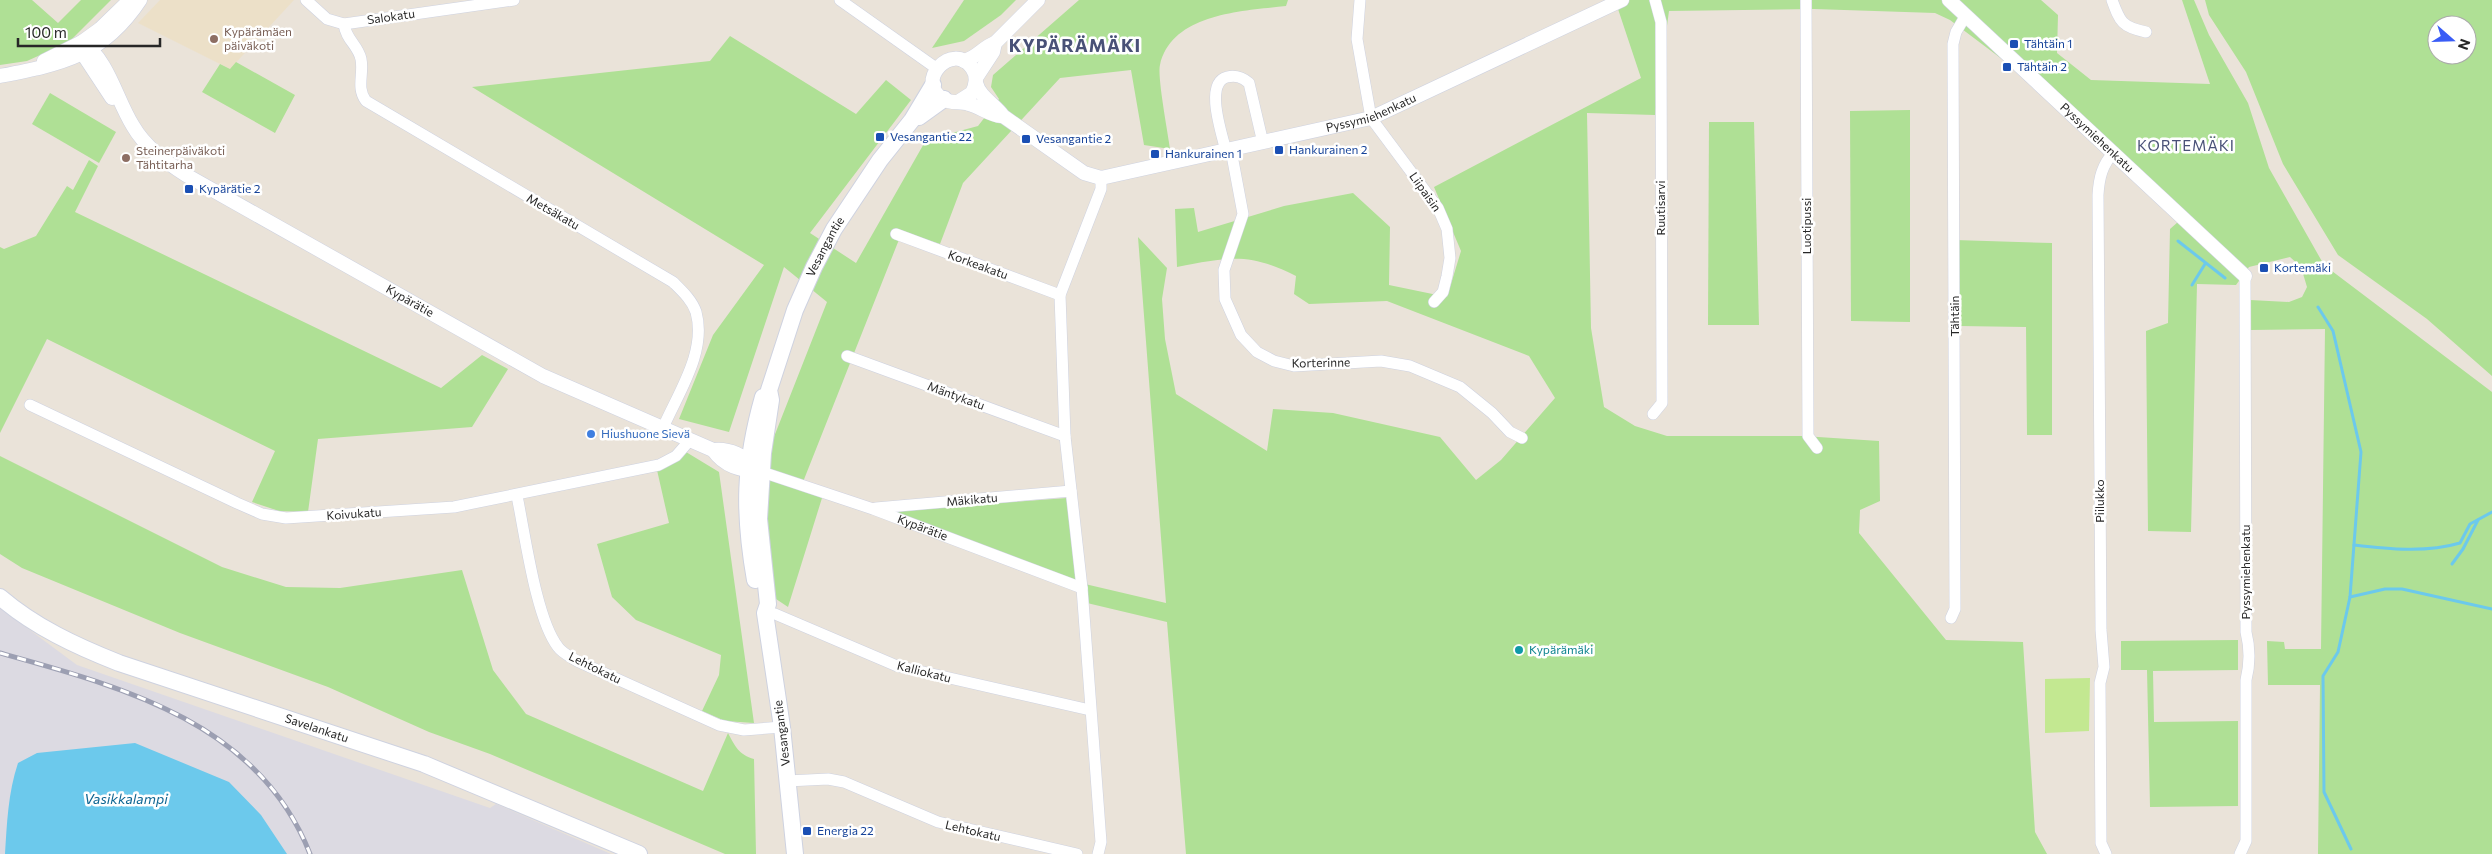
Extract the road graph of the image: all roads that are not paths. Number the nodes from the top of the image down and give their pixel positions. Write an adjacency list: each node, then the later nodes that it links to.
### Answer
1 (130, 0): 17 (street)
2 (140, 0): 17 (street)
3 (306, 0): 14 (street)
4 (514, 0): 14 (street, Salokatu)
5 (840, 0): 19 (street)
6 (1038, 0): 16 (street)
7 (1360, 0): 25 (street)
8 (1622, 0): 25 (street, Pyssymiehenkatu)
9 (1655, 0): 37 (street, Ruutisarvi)
10 (1806, 0): 42 (street, Luotipussi)
11 (1949, 0): 13 (street, Pyssymiehenkatu)
12 (2112, 0): 15 (street)
13 (1966, 15): 29 (street, Pyssymiehenkatu); 50 (street, Tähtäin)
14 (344, 24): 38 (street, Metsäkatu)
15 (2146, 32)
16 (995, 43): 18 (street); 21 (street)
17 (86, 48): 20 (street); 38 (street, Kypärätie)
18 (964, 61): 19 (street); 21 (street)
19 (931, 64): 22 (street)
20 (0, 76)
21 (976, 81): 23 (street); 24 (street)
22 (933, 85): 23 (street); 26 (main road, Vesangantie)
23 (951, 100): 24 (street); 26 (main road, Vesangantie)
24 (1003, 116): 30 (street)
25 (1371, 118): 27 (street, Pyssymiehenkatu); 34 (street, Liipaisin)
26 (912, 120): 43 (main road, Vesangantie)
27 (1263, 143): 28 (street, Pyssymiehenkatu); 28 (street, Korterinne)
28 (1228, 150): 30 (street, Pyssymiehenkatu); 40 (street, Korterinne)
29 (2114, 152): 32 (street, Pyssymiehenkatu); 54 (street, Piilukko)
30 (1101, 178): 33 (street)
31 (896, 234): 33 (street, Korkeakatu)
32 (2245, 282): 59 (street, Pyssymiehenkatu)
33 (1060, 295): 39 (street)
34 (1434, 302)
35 (847, 356): 39 (street, Mäntykatu)
36 (30, 405): 45 (street, Koivukatu)
37 (1653, 414)
38 (663, 428): 41 (street, Kypärätie)
39 (1065, 436): 44 (street)
40 (1522, 438)
41 (690, 440): 43 (street, Kypärätie); 45 (street, Koivukatu)
42 (1817, 448)
43 (752, 467): 46 (street, Kypärätie); 49 (main road, Vesangantie)
44 (1071, 491): 46 (street, Mäkikatu); 47 (street)
45 (517, 496): 52 (street, Lehtokatu)
46 (873, 509): 47 (street, Kypärätie)
47 (1082, 588): 51 (street)
48 (0, 596): 55 (main road, Savelankatu)
49 (765, 613): 51 (street, Kalliokatu); 52 (main road, Vesangantie)
50 (1951, 618)
51 (1090, 710): 58 (street)
52 (782, 727): 53 (main road, Vesangantie)
53 (787, 781): 56 (main road, Vesangantie); 57 (street, Lehtokatu)
54 (2105, 853)
55 (638, 854)
56 (794, 854)
57 (1076, 854)
58 (1098, 854)
59 (2240, 854)

